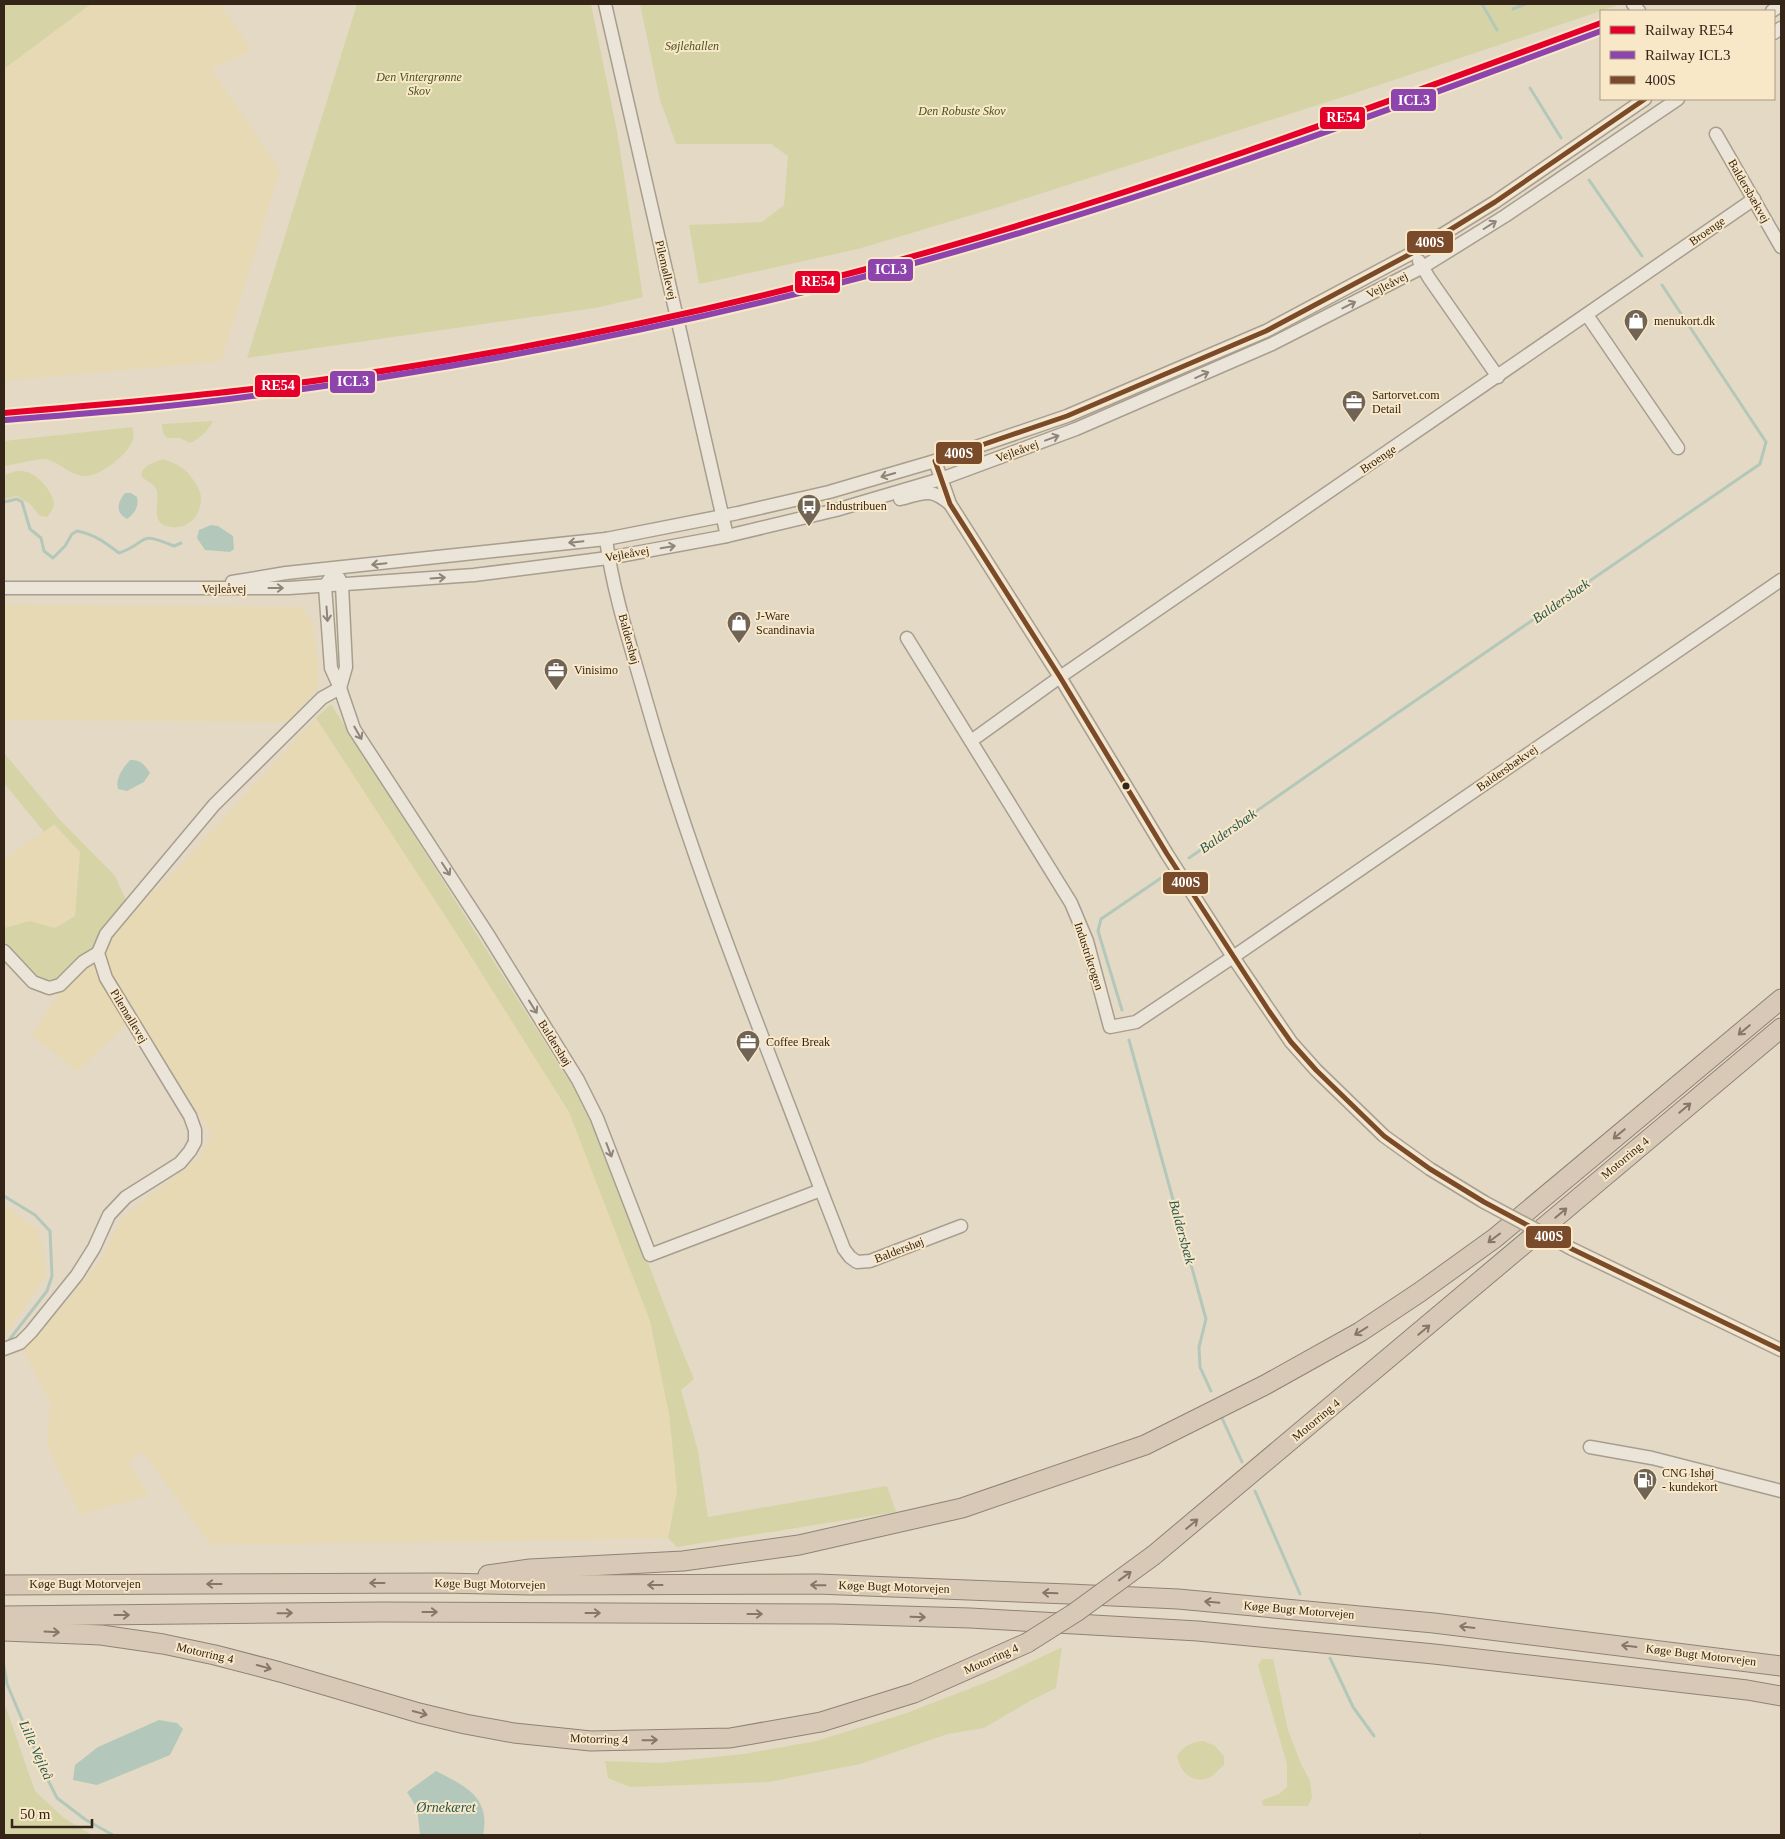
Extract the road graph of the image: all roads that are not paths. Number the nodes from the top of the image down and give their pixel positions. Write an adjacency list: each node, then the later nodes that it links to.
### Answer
1 (605, 4): 16 (street, Pilemøllevej)
2 (1644, 100): 7 (street, Vejleåvej)
3 (1677, 100): 8 (street, Vejleåvej, one-way to 3)
4 (1716, 134): 5 (street, Baldersbækvej)
5 (1754, 199): 6 (street, Baldersbækvej); 9 (street, Broenge)
6 (1781, 247)
7 (1414, 252): 8 (street); 12 (street, Vejleåvej)
8 (1422, 267): 10 (street); 13 (street, Vejleåvej, one-way to 8)
9 (1587, 315): 10 (street, Broenge); 11 (street)
10 (1498, 377): 27 (street, Broenge)
11 (1678, 448)
12 (935, 461): 13 (street); 16 (street, Vejleåvej, one-way to 16)
13 (941, 478): 14 (street); 15 (street, Vejleåvej)
14 (950, 504): 15 (street); 27 (street)
15 (836, 510): 17 (street, Vejleåvej)
16 (721, 516): 17 (street, Pilemøllevej); 18 (street, Vejleåvej)
17 (727, 536): 19 (street, Vejleåvej, one-way to 17)
18 (606, 539): 19 (street, Baldershøj); 20 (street, Vejleåvej, one-way to 20)
19 (608, 558): 22 (street, Vejleåvej, one-way to 19); 37 (street, Baldershøj)
20 (336, 568): 22 (street); 23 (street); 25 (street, Vejleåvej)
21 (1781, 580): 32 (street, Baldersbækvej)
22 (342, 585): 23 (street, Vejleåvej); 28 (street)
23 (326, 586): 25 (street, Vejleåvej, one-way to 23); 28 (street, Baldershøj, one-way to 28)
24 (4, 588): 25 (street, Vejleåvej)
25 (192, 589)
26 (907, 638): 29 (street, Industrikrogen)
27 (1060, 677): 29 (street); 32 (street)
28 (340, 688): 31 (street); 37 (street, Baldershøj, one-way to 37)
29 (971, 741): 32 (street, Industrikrogen)
30 (4, 951): 31 (street)
31 (98, 953): 39 (street, Pilemøllevej)
32 (1233, 957): 40 (street, bridge)
33 (1781, 999): 43 (highway, Motorring 4, one-way to 43)
34 (1781, 1028): 36 (highway, Motorring 4)
35 (1781, 1042): 36 (highway)
36 (1744, 1058): 46 (highway, Motorring 4, one-way to 36, bridge)
37 (821, 1190): 38 (street, Baldershøj)
38 (961, 1226)
39 (4, 1349)
40 (1781, 1350)
41 (1590, 1447): 42 (street)
42 (1781, 1491)
43 (443, 1583): 44 (highway, Køge Bugt Motorvejen, one-way to 44); 47 (highway, Køge Bugt Motorvejen, one-way to 43)
44 (4, 1585)
45 (4, 1616): 48 (highway, one-way to 48)
46 (4, 1631)
47 (1781, 1666)
48 (1781, 1696)

